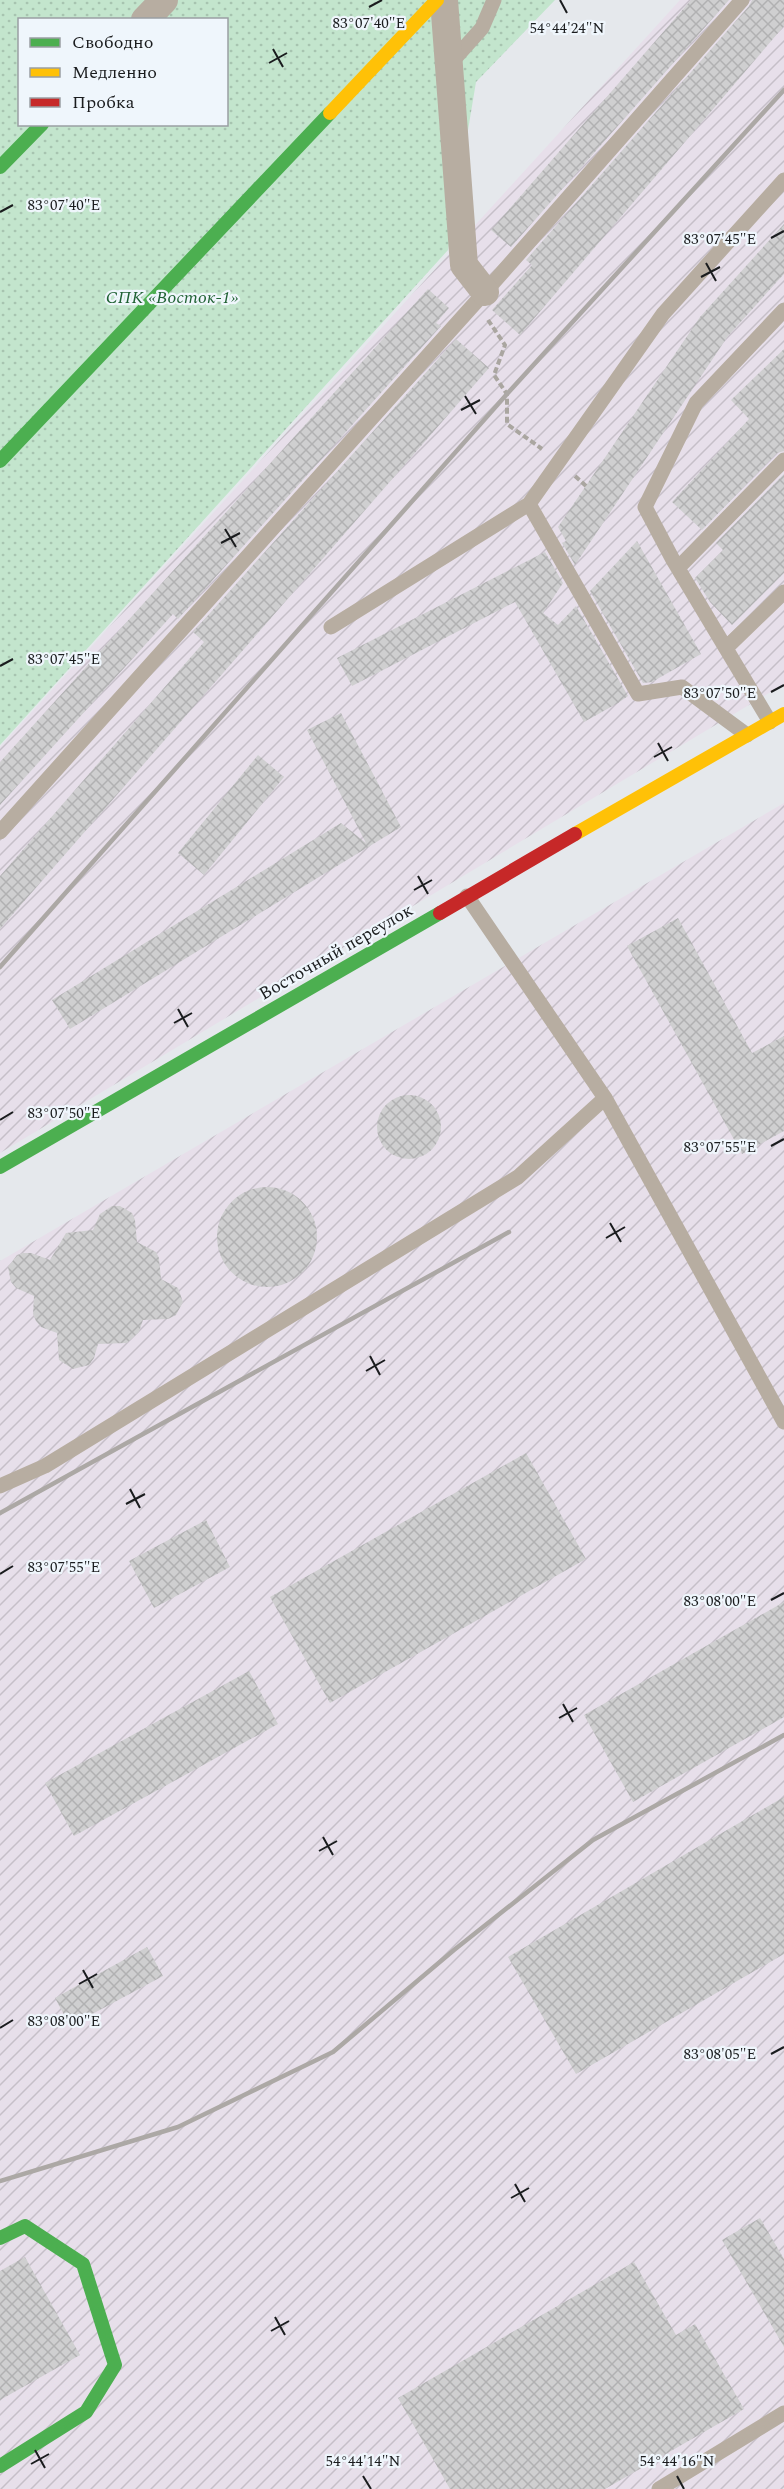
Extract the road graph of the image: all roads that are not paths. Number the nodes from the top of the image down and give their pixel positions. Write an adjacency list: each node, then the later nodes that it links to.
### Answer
1 (164, 0): 6 (street)
2 (437, 0): 14 (street)
3 (444, 0): 7 (street)
4 (494, 0): 7 (lane)
5 (742, 0): 11 (lane)
6 (147, 18)
7 (449, 66): 11 (street)
8 (40, 126): 9 (street)
9 (0, 167)
10 (784, 180): 15 (lane)
11 (481, 296): 23 (lane)
12 (784, 310): 16 (lane)
13 (784, 460): 16 (lane)
14 (0, 461)
15 (529, 504): 18 (lane); 22 (lane)
16 (678, 568): 19 (lane)
17 (784, 591): 19 (lane)
18 (331, 627)
19 (726, 648): 21 (lane)
20 (784, 714): 21 (street, Восточный переулок)
21 (770, 722): 22 (street, Восточный переулок)
22 (747, 735): 24 (street, Восточный переулок)
23 (0, 832)
24 (467, 896): 25 (lane); 26 (street, Восточный переулок)
25 (605, 1098): 27 (lane); 28 (lane)
26 (0, 1167)
27 (784, 1422)
28 (0, 1486)
29 (0, 2238): 31 (street)
30 (784, 2413): 32 (lane)
31 (0, 2466)
32 (659, 2489)

